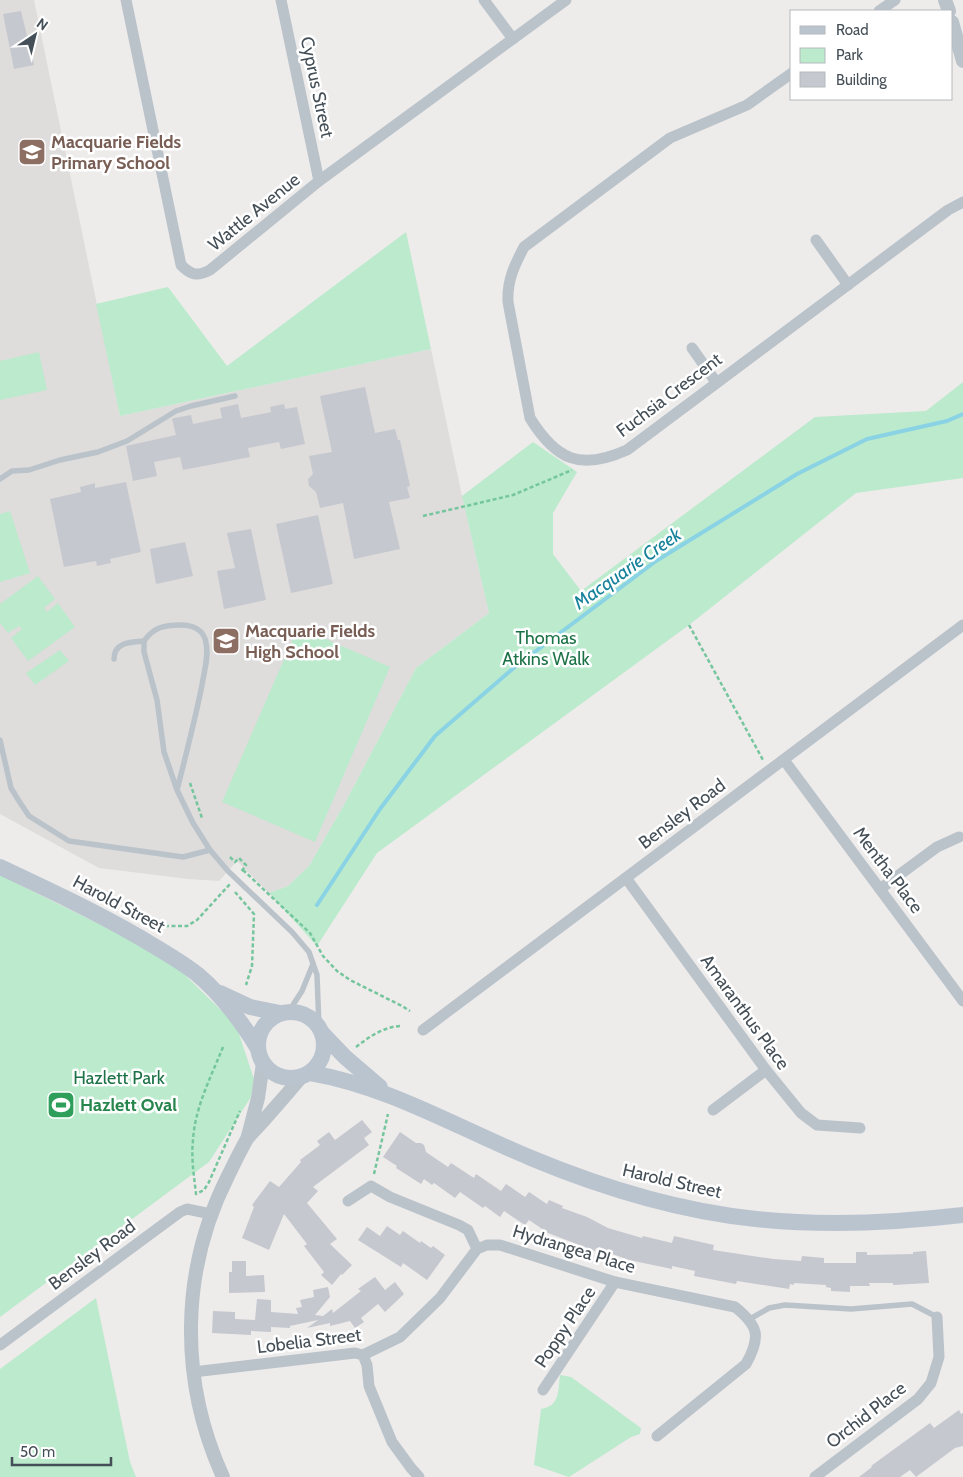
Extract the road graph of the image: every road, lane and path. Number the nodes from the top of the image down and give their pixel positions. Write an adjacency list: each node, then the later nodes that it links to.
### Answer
1 (126, 0): 11 (street, Wattle Avenue)
2 (281, 0): 11 (street, Cyprus Street)
3 (484, 0): 8 (street)
4 (566, 0): 8 (street, Wattle Avenue)
5 (895, 0): 6 (street)
6 (880, 10)
7 (953, 26): 9 (street)
8 (513, 39): 11 (street, Wattle Avenue)
9 (963, 61)
10 (790, 74): 16 (street, Fuchsia Crescent)
11 (319, 181)
12 (963, 202): 14 (street, Fuchsia Crescent)
13 (816, 240): 14 (street)
14 (848, 285): 16 (street, Fuchsia Crescent)
15 (692, 348): 16 (street)
16 (716, 382)
17 (235, 396): 19 (lane)
18 (573, 469): 20 (path)
19 (0, 479)
20 (423, 516)
21 (689, 625): 27 (path)
22 (963, 625): 26 (street, Bensley Road)
23 (144, 641): 24 (lane); 29 (lane); 29 (lane)
24 (114, 659)
25 (0, 740): 32 (lane)
26 (784, 760): 27 (street, Bensley Road); 37 (street, Mentha Place)
27 (769, 770): 36 (street, Bensley Road)
28 (190, 783): 30 (path)
29 (177, 790): 32 (lane)
30 (205, 825)
31 (959, 838): 37 (street)
32 (210, 850): 40 (lane)
33 (228, 856): 35 (path)
34 (0, 867): 42 (main road, Harold Street)
35 (243, 870)
36 (626, 878): 47 (street, Bensley Road); 53 (street, Amaranthus Place)
37 (880, 889): 43 (street, Mentha Place)
38 (152, 926): 41 (path)
39 (323, 956): 44 (path)
40 (313, 964): 45 (lane); 48 (lane)
41 (246, 984)
42 (212, 988): 45 (main road, Harold Street); 50 (main road, Harold Street)
43 (963, 1001)
44 (410, 1011)
45 (284, 1012): 48 (main road); 50 (main road)
46 (400, 1026): 51 (path)
47 (423, 1030)
48 (321, 1031): 54 (main road); 55 (main road, Harold Street)
49 (223, 1047): 56 (path)
50 (257, 1047): 52 (main road)
51 (355, 1048)
52 (263, 1063): 54 (main road); 60 (street)
53 (766, 1070): 57 (street); 59 (street, Amaranthus Place)
54 (306, 1074): 55 (main road, Harold Street); 60 (street)
55 (390, 1095): 64 (main road, Harold Street)
56 (243, 1103)
57 (713, 1110)
58 (388, 1114): 61 (path)
59 (860, 1128)
60 (248, 1139): 63 (street)
61 (371, 1186): 62 (street); 65 (street)
62 (348, 1201)
63 (211, 1214): 69 (street, Bensley Road); 71 (street)
64 (963, 1215)
65 (477, 1249): 66 (street, Hydrangea Place); 70 (street, Lobelia Street)
66 (615, 1282): 68 (street, Hydrangea Place); 72 (street, Poppy Place)
67 (937, 1317): 68 (lane, Orchid Place); 76 (street, Orchid Place)
68 (750, 1319): 73 (street)
69 (0, 1345)
70 (363, 1355): 71 (street, Lobelia Street); 75 (street)
71 (193, 1372): 74 (street)
72 (543, 1390)
73 (657, 1436)
74 (223, 1477)
75 (419, 1477)
76 (815, 1477)

